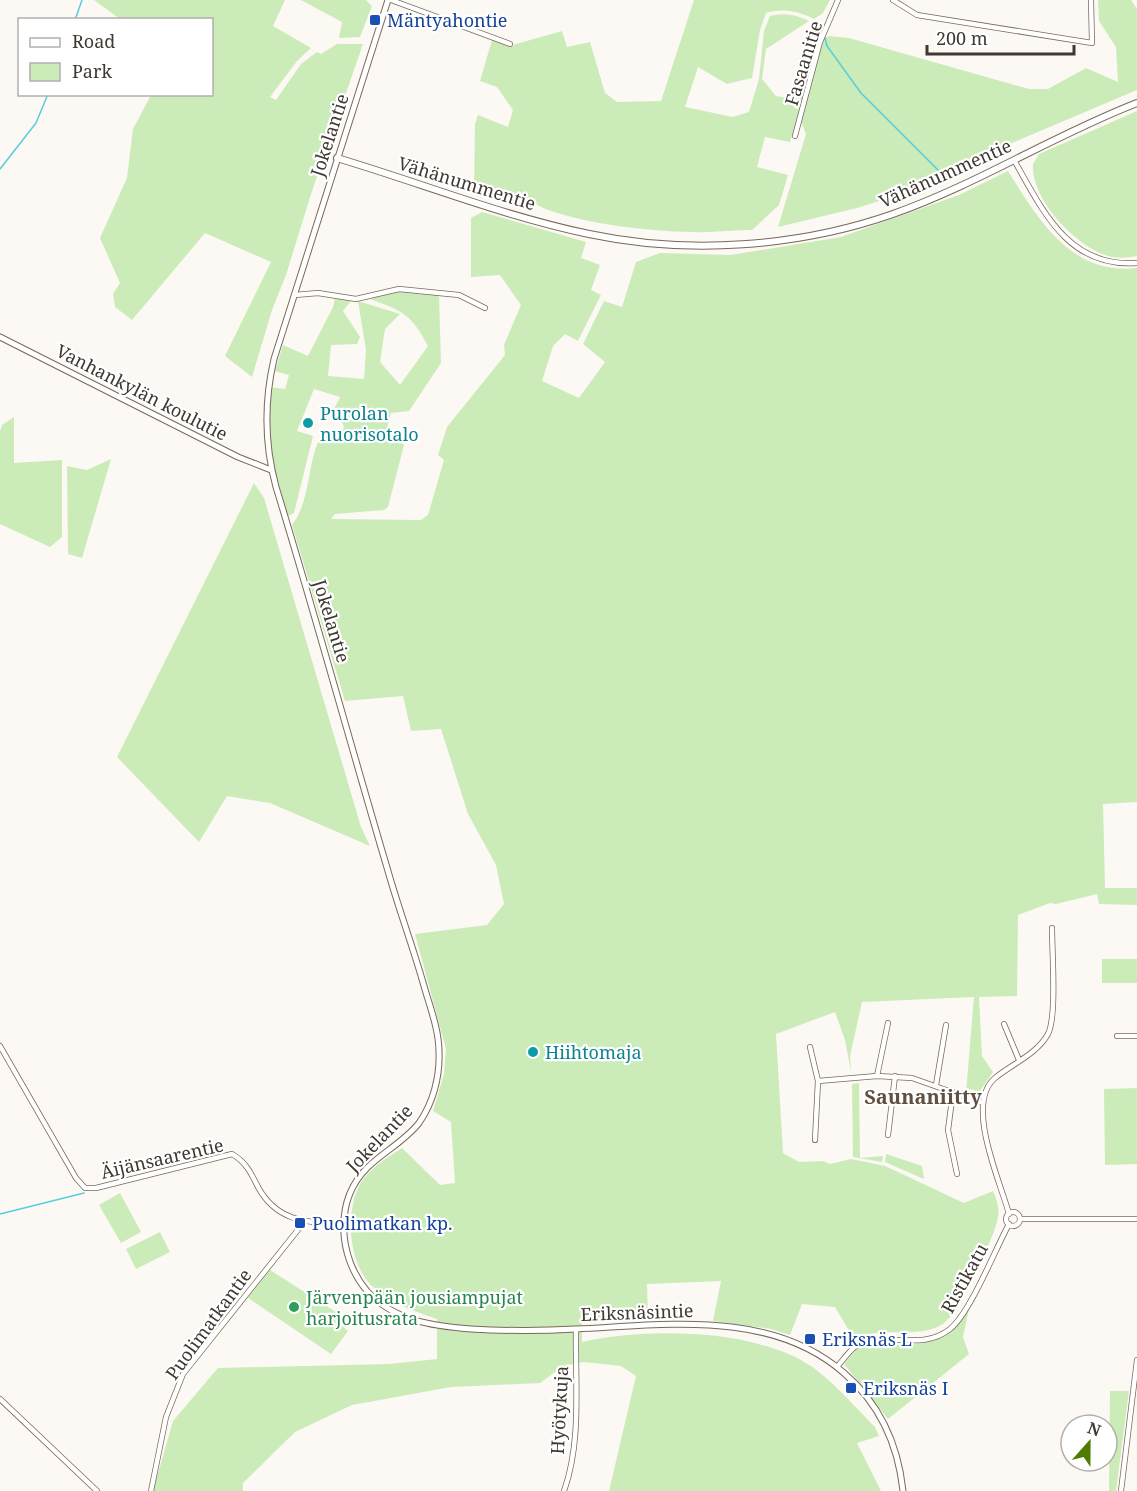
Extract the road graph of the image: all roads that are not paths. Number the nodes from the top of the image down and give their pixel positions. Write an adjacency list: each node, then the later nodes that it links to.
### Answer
1 (389, 0): 5 (street); 8 (street, Jokelantie)
2 (838, 0): 7 (street, Fasaanitie)
3 (893, 0): 4 (street)
4 (1091, 0)
5 (510, 44)
6 (1134, 105): 9 (main road, Vähänummentie)
7 (795, 136)
8 (337, 158): 9 (main road, Vähänummentie); 11 (street, Jokelantie)
9 (1014, 160): 10 (street)
10 (1137, 263)
11 (295, 295): 12 (street); 14 (street, Jokelantie)
12 (485, 308)
13 (0, 337): 14 (street, Vanhankylän koulutie)
14 (271, 470): 37 (street, Jokelantie)
15 (1052, 928): 23 (street)
16 (888, 1023): 24 (street)
17 (946, 1024): 27 (street)
18 (1004, 1024): 23 (street)
19 (1117, 1036): 20 (street)
20 (1137, 1036)
21 (0, 1046): 36 (street, Äijänsaarentie)
22 (810, 1047): 26 (street)
23 (1019, 1060): 29 (street)
24 (877, 1076): 25 (street); 26 (street)
25 (895, 1076): 27 (street); 30 (street)
26 (818, 1081): 31 (street)
27 (936, 1085): 28 (street)
28 (953, 1092): 29 (street); 32 (street)
29 (983, 1103): 33 (street)
30 (888, 1136)
31 (815, 1140)
32 (957, 1174)
33 (1009, 1214): 34 (street); 38 (street)
34 (1020, 1219): 35 (street); 38 (street)
35 (1137, 1220)
36 (305, 1221): 37 (street, Äijänsaarentie); 44 (street, Puolimatkantie)
37 (343, 1224): 39 (street, Eriksnäsintie)
38 (1009, 1224): 41 (street, Ristikatu)
39 (576, 1329): 41 (street, Eriksnäsintie); 45 (street, Hyötykuja)
40 (1137, 1360): 47 (street)
41 (837, 1366): 46 (street, Eriksnäsintie)
42 (0, 1399): 43 (street)
43 (97, 1491)
44 (151, 1491)
45 (564, 1491)
46 (903, 1491)
47 (1121, 1491)

